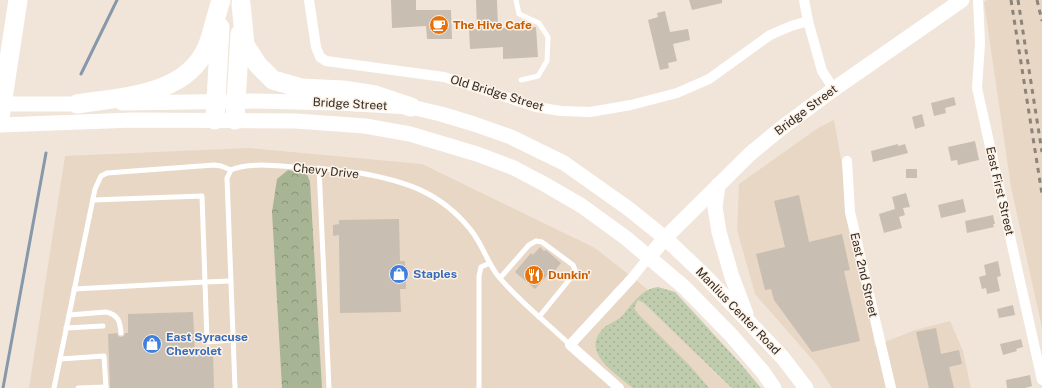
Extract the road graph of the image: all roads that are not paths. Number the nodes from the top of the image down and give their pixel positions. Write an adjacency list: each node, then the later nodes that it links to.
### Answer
1 (18, 0): 17 (highway)
2 (221, 0): 14 (highway); 16 (highway)
3 (309, 0): 9 (street, Old Bridge Street)
4 (516, 0): 10 (lane)
5 (804, 0): 9 (street)
6 (962, 0): 11 (main road, Bridge Street)
7 (978, 0): 41 (street, East First Street)
8 (241, 2): 12 (highway); 15 (highway)
9 (808, 21): 11 (street)
10 (521, 80)
11 (834, 89): 23 (main road, Bridge Street)
12 (236, 101): 15 (main road, Bridge Street); 16 (main road, Bridge Street); 18 (highway)
13 (0, 104): 14 (main road, Bridge Street)
14 (77, 104): 16 (main road, Bridge Street)
15 (411, 106): 25 (main road, Bridge Street)
16 (216, 111): 18 (main road, Bridge Street); 19 (main road, Bridge Street)
17 (0, 118)
18 (235, 120): 26 (main road, Bridge Street)
19 (0, 125)
20 (846, 161): 51 (street, East 2nd Street)
21 (319, 168): 22 (lane, Chevy Drive); 27 (lane, Chevy Drive); 46 (lane)
22 (231, 170): 24 (lane); 29 (lane)
23 (718, 185): 25 (main road, Bridge Street); 34 (main road)
24 (93, 200): 30 (lane); 31 (lane)
25 (665, 238): 26 (main road, Bridge Street); 34 (main road, Manlius Center Road)
26 (648, 258): 39 (street, Bridge Street); 49 (main road, Manlius Center Road)
27 (490, 263): 28 (lane, Chevy Drive); 47 (lane)
28 (500, 278): 33 (lane, Chevy Drive); 33 (lane)
29 (230, 281): 30 (lane); 38 (lane)
30 (205, 282): 31 (lane); 38 (lane)
31 (74, 289): 32 (lane)
32 (69, 315): 36 (lane); 37 (lane)
33 (539, 317): 39 (lane, Chevy Drive)
34 (748, 321): 50 (main road, Manlius Center Road)
35 (103, 326): 36 (lane)
36 (66, 328): 40 (lane)
37 (121, 333)
38 (233, 340): 45 (lane)
39 (570, 345): 48 (street)
40 (60, 359): 42 (lane); 43 (lane)
41 (1042, 380)
42 (106, 387): 44 (lane)
43 (54, 388)
44 (78, 388)
45 (235, 388)
46 (329, 388)
47 (479, 388)
48 (619, 388)
49 (774, 388)
50 (806, 388)
51 (891, 388)

